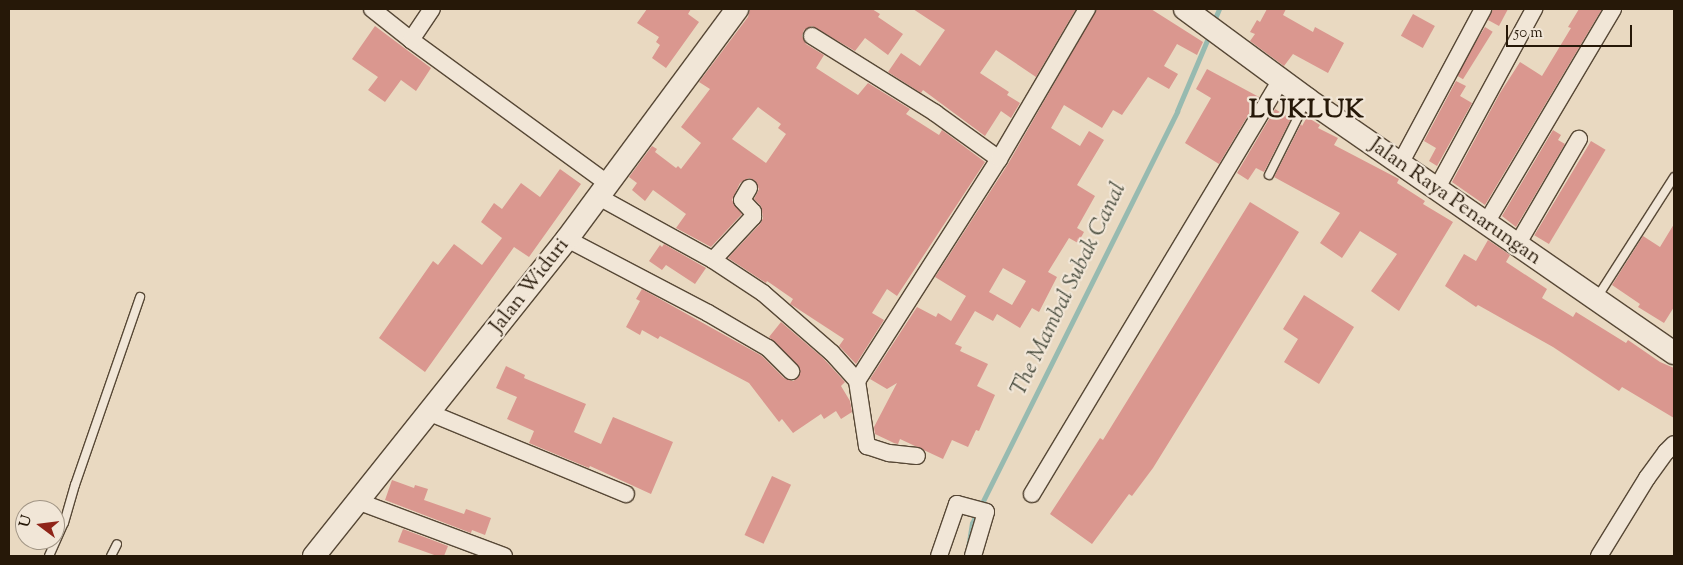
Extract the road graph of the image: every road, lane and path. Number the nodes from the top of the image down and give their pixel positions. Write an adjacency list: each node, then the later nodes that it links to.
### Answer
1 (372, 9): 10 (street)
2 (432, 9): 10 (street)
3 (737, 9): 20 (street, Jalan Widuri)
4 (1087, 9): 14 (street)
5 (1483, 9): 15 (street)
6 (1534, 9): 19 (street)
7 (1613, 9): 21 (street)
8 (1202, 20): 11 (street, Jalan Raya Penarungan)
9 (812, 36): 14 (street)
10 (411, 40): 20 (street)
11 (1281, 80): 12 (street, Jalan Raya Penarungan); 34 (street)
12 (1306, 99): 15 (street, Jalan Raya Penarungan); 16 (lane)
13 (1579, 139): 23 (street)
14 (999, 159): 29 (street)
15 (1400, 164): 19 (street, Jalan Raya Penarungan)
16 (1269, 174)
17 (1674, 177): 26 (lane)
18 (749, 188): 24 (street)
19 (1437, 188): 21 (street, Jalan Raya Penarungan)
20 (602, 190): 22 (street, Jalan Widuri); 24 (street)
21 (1486, 223): 23 (street, Jalan Raya Penarungan)
22 (567, 239): 28 (street); 30 (street, Jalan Widuri)
23 (1517, 245): 26 (street, Jalan Raya Penarungan)
24 (713, 260): 29 (street)
25 (140, 297): 37 (lane)
26 (1597, 298): 27 (street, Jalan Raya Penarungan)
27 (1674, 353)
28 (791, 371)
29 (857, 381): 32 (street)
30 (430, 413): 33 (street); 35 (street, Jalan Widuri)
31 (1674, 444): 43 (street)
32 (917, 456)
33 (626, 494)
34 (1032, 494)
35 (357, 501): 39 (street, Jalan Widuri); 40 (street)
36 (117, 544): 38 (lane)
37 (48, 556)
38 (111, 556)
39 (314, 556)
40 (504, 556)
41 (939, 556): 42 (street)
42 (973, 556)
43 (1600, 556)

